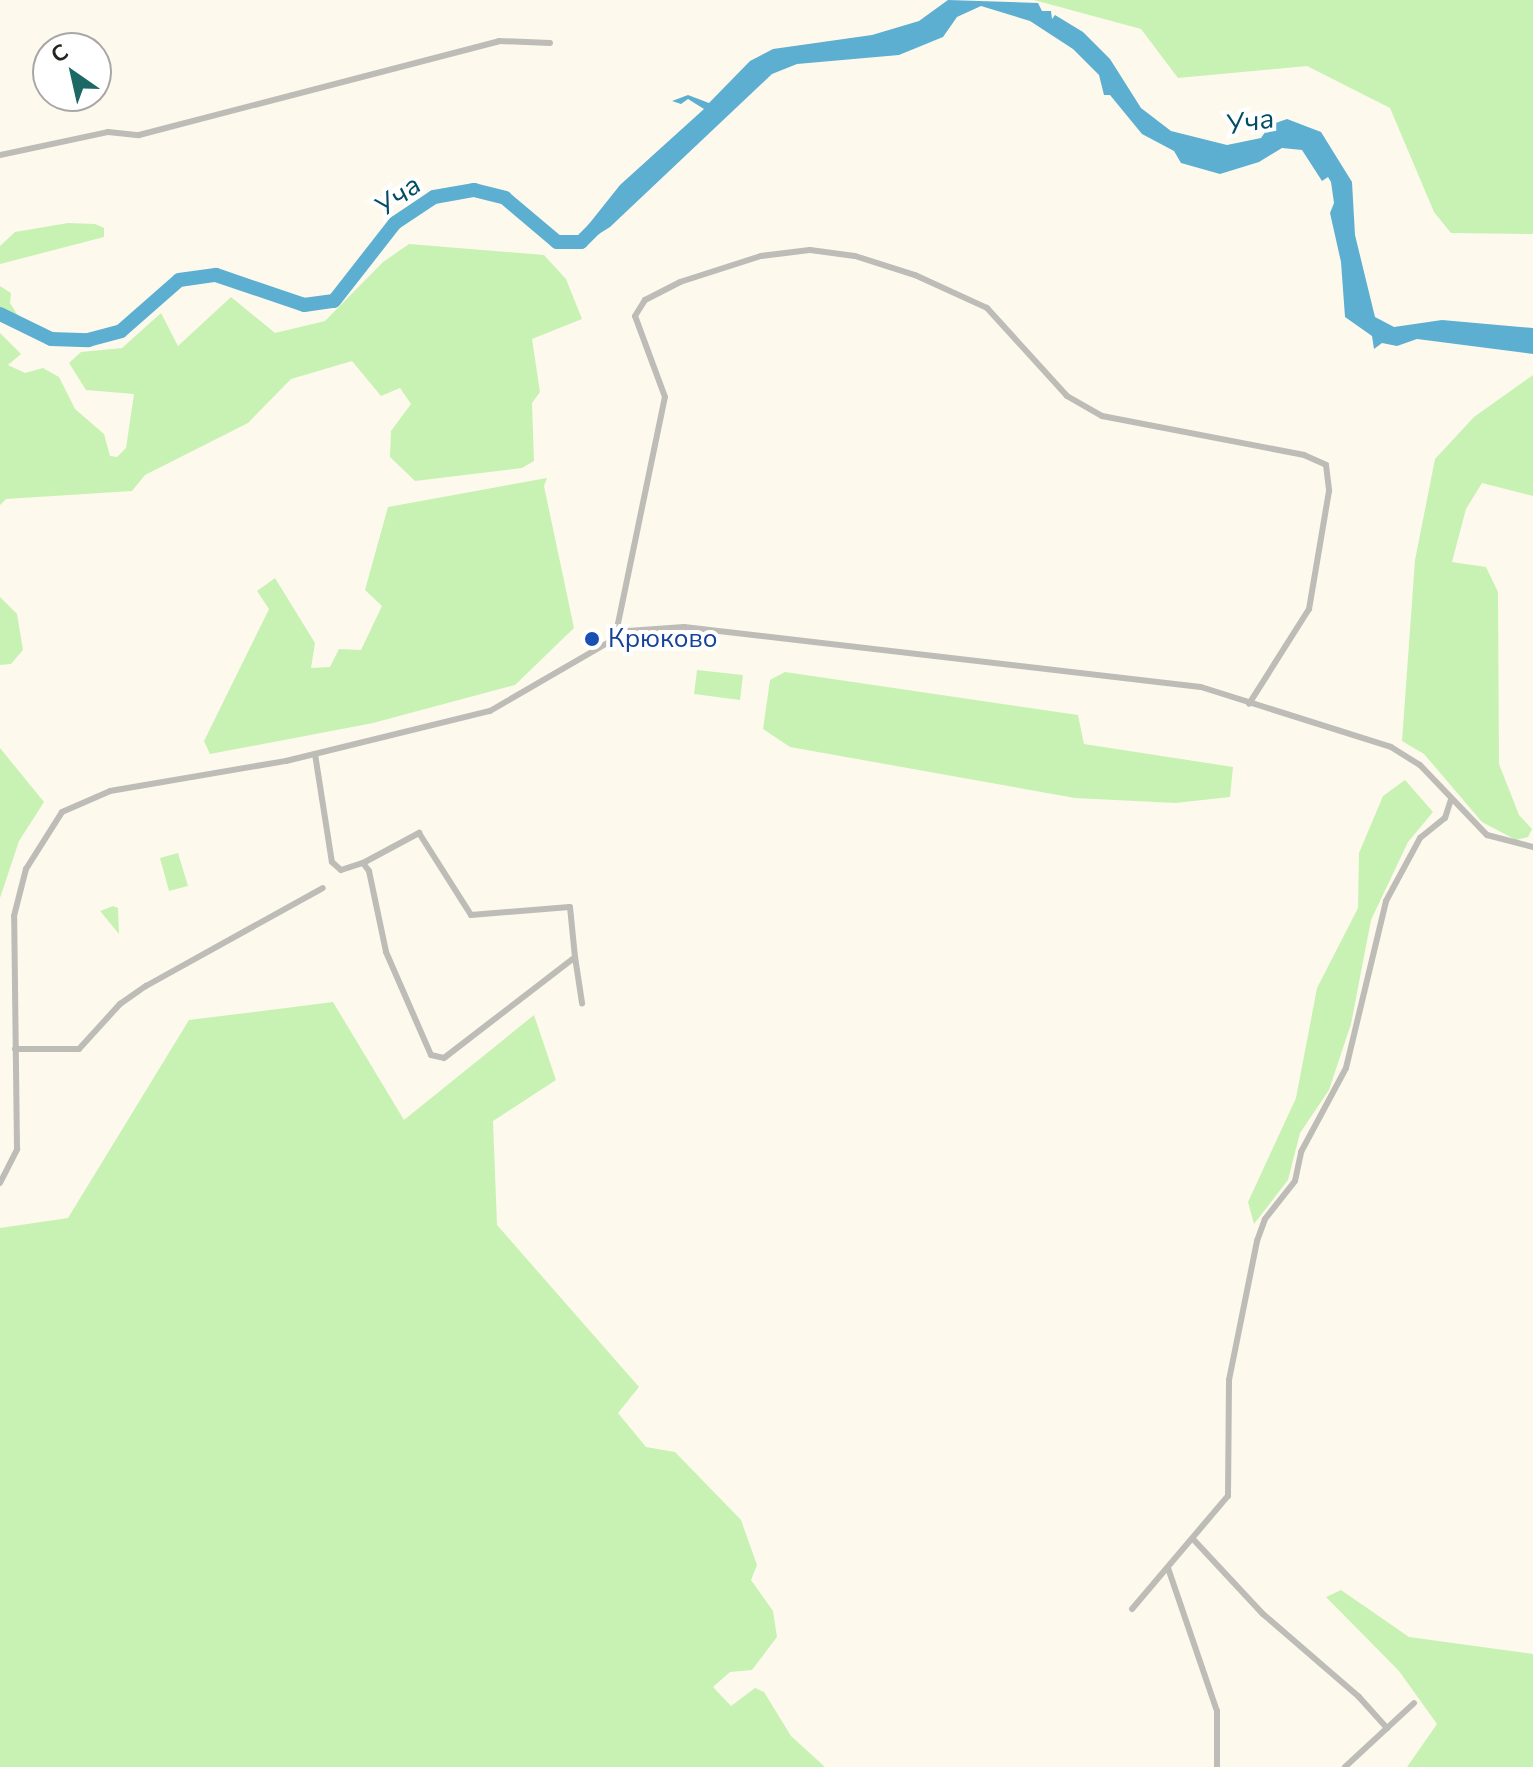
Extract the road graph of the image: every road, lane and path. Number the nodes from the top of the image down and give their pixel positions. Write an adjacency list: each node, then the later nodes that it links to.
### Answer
1 (550, 43): 2 (street)
2 (0, 155)
3 (615, 638): 4 (street); 4 (street); 5 (street)
4 (1249, 704): 6 (street)
5 (315, 754): 8 (street); 12 (street)
6 (1451, 800): 7 (street); 14 (street)
7 (1533, 847)
8 (363, 863): 10 (street); 10 (street)
9 (323, 888): 12 (street)
10 (575, 957): 11 (street)
11 (582, 1003)
12 (15, 1049): 13 (street)
13 (0, 1183)
14 (1193, 1539): 15 (street); 18 (street)
15 (1168, 1568): 16 (street); 19 (street)
16 (1132, 1609)
17 (1414, 1703): 18 (street)
18 (1387, 1728): 20 (street)
19 (1217, 1767)
20 (1345, 1767)

